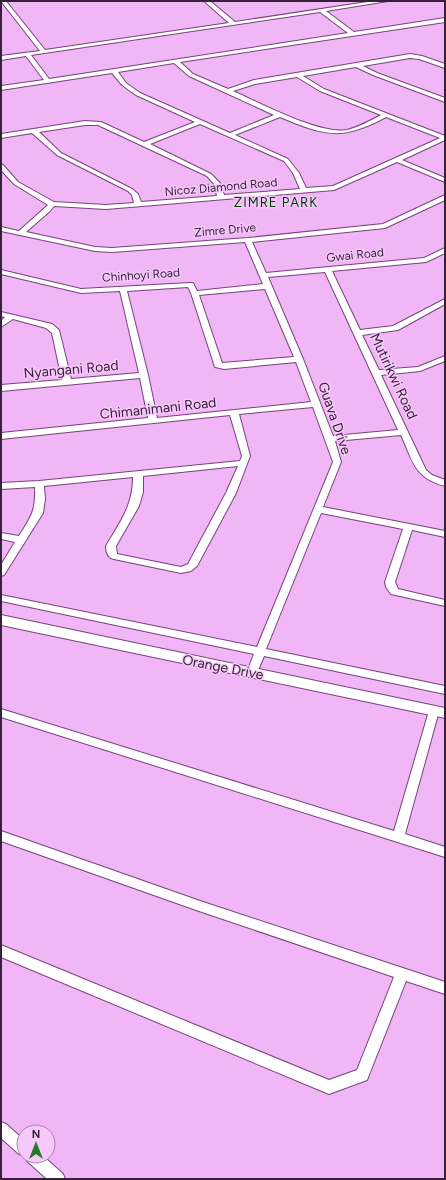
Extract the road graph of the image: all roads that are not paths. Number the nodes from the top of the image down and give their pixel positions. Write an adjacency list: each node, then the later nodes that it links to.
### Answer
1 (12, 1): 4 (street)
2 (207, 1): 7 (street)
3 (385, 1): 5 (street)
4 (4, 2): 9 (street)
5 (322, 11): 7 (street); 8 (street)
6 (445, 20): 8 (street)
7 (234, 24): 9 (street)
8 (353, 34): 12 (street)
9 (44, 52): 10 (street)
10 (27, 54): 11 (street); 17 (street)
11 (1, 58)
12 (175, 61): 15 (street); 19 (street)
13 (357, 65): 14 (street); 16 (street); 20 (street)
14 (445, 66)
15 (114, 71): 17 (street); 23 (street)
16 (298, 75): 19 (street); 22 (street)
17 (48, 81): 18 (street)
18 (1, 88)
19 (228, 92): 21 (street)
20 (445, 100)
21 (281, 114): 22 (street); 25 (street)
22 (386, 115): 27 (street)
23 (199, 122): 25 (street); 28 (street)
24 (34, 131): 26 (street); 28 (street); 36 (street)
25 (230, 135): 32 (street)
26 (1, 136)
27 (445, 138): 29 (street, Nicoz Diamond Road)
28 (145, 144): 33 (street)
29 (397, 160): 31 (street); 32 (street, Nicoz Diamond Road)
30 (1, 166): 35 (street, Nicoz Diamond Road)
31 (445, 180)
32 (304, 191): 33 (street, Nicoz Diamond Road)
33 (221, 197): 36 (street, Nicoz Diamond Road)
34 (445, 197): 39 (street, Zimre Drive)
35 (52, 204): 36 (street, Nicoz Diamond Road); 38 (street)
36 (138, 205)
37 (1, 229): 38 (street, Zimre Drive)
38 (21, 233): 39 (street, Zimre Drive)
39 (248, 240): 43 (street, Guava Drive)
40 (445, 250): 41 (street, Gwai Road)
41 (328, 270): 43 (street, Gwai Road); 51 (street, Mutirikwi Road)
42 (1, 272): 45 (street, Chinhoyi Road)
43 (264, 275): 44 (street, Guava Drive)
44 (269, 286): 46 (street); 53 (street, Guava Drive)
45 (123, 289): 46 (street, Chinhoyi Road); 55 (street)
46 (195, 292): 53 (street, Chinhoyi Road)
47 (445, 301): 51 (street)
48 (1, 314): 49 (street)
49 (12, 316): 50 (street); 56 (street)
50 (1, 325)
51 (358, 333): 54 (street, Mutirikwi Road)
52 (445, 358): 54 (street)
53 (299, 359): 58 (street, Guava Drive)
54 (377, 373): 61 (street, Mutirikwi Road)
55 (144, 375): 56 (street, Nyangani Road); 60 (street)
56 (67, 382): 57 (street, Nyangani Road)
57 (1, 388)
58 (317, 404): 59 (street, Chimanimani Road); 63 (street, Guava Drive)
59 (234, 413): 60 (street, Chimanimani Road); 64 (street)
60 (152, 421): 62 (street, Chimanimani Road)
61 (404, 432): 63 (street); 66 (street, Mutirikwi Road)
62 (1, 436)
63 (330, 439): 69 (street, Guava Drive)
64 (244, 463): 65 (street); 65 (street)
65 (138, 473): 67 (street)
66 (445, 483)
67 (39, 484): 68 (street); 73 (street)
68 (1, 486)
69 (318, 509): 70 (street); 78 (street, Guava Drive)
70 (408, 527): 71 (street); 76 (street)
71 (445, 534)
72 (1, 536): 73 (street)
73 (22, 540): 74 (street)
74 (1, 572)
75 (1, 598): 78 (street)
76 (445, 603)
77 (1, 620): 79 (street, Orange Drive)
78 (261, 652): 79 (street, Guava Drive); 80 (street)
79 (252, 672): 81 (street, Orange Drive)
80 (445, 690)
81 (439, 712): 84 (street)
82 (1, 713): 84 (street)
83 (1, 836): 87 (street)
84 (398, 838): 85 (street)
85 (445, 852)
86 (1, 951): 87 (street)
87 (402, 973): 88 (street)
88 (445, 988)
89 (1, 1129): 90 (street)
90 (16, 1142)
91 (41, 1164): 92 (street)
92 (58, 1179)

